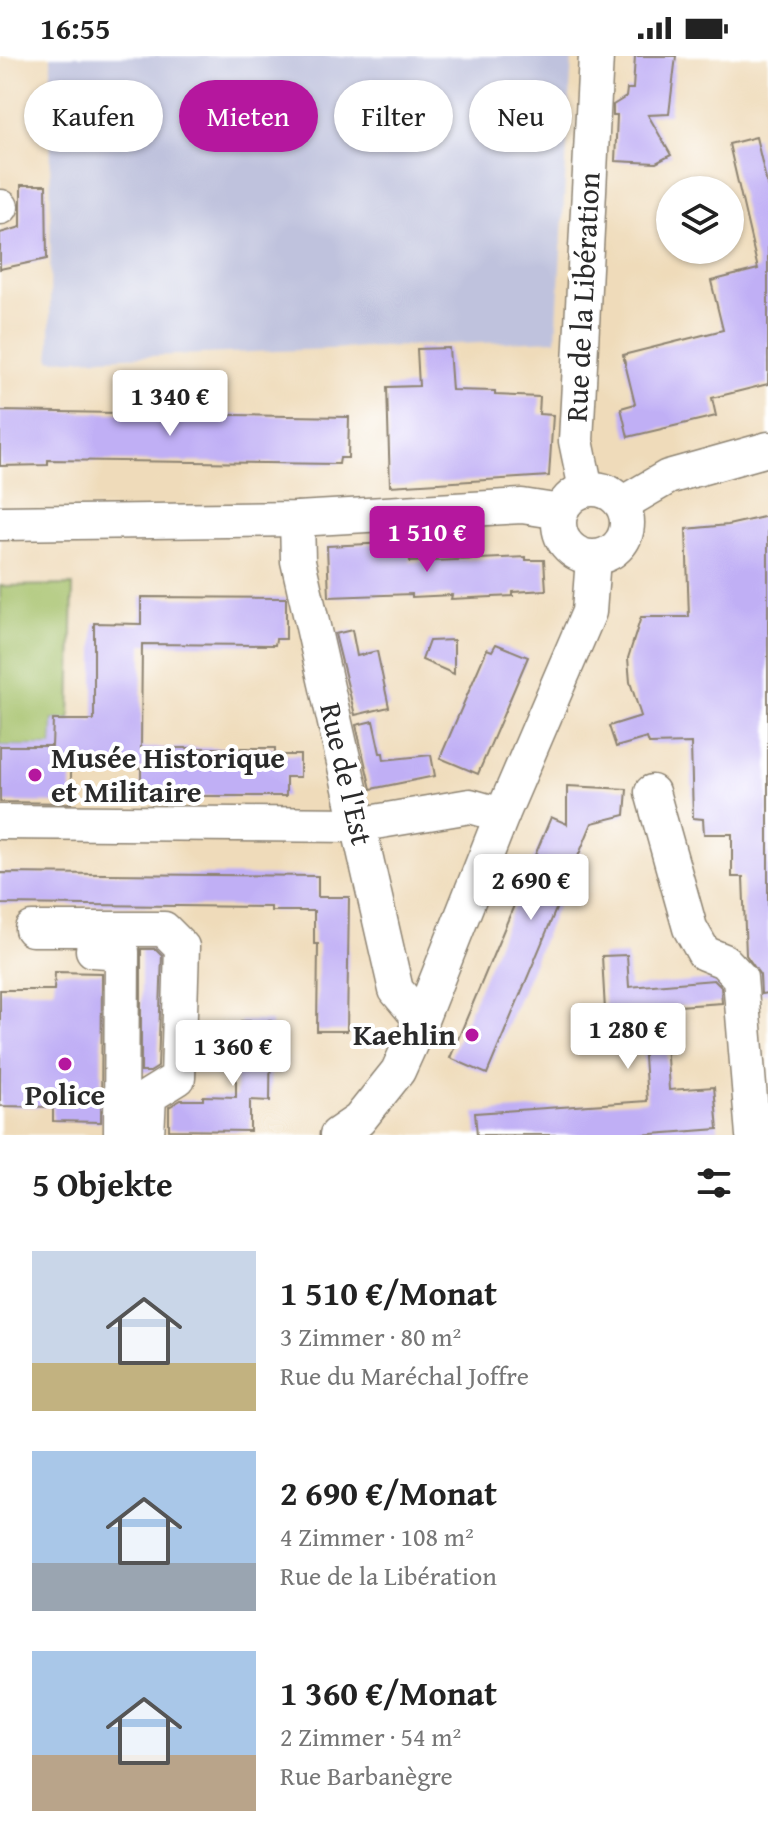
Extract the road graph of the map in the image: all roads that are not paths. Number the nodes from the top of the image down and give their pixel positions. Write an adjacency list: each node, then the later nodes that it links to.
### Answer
1 (596, 56): 3 (street, Rue de la Libération)
2 (768, 449): 4 (street)
3 (573, 500): 4 (street); 5 (street); 7 (street)
4 (622, 504): 7 (street)
5 (297, 519): 6 (street); 11 (street, Rue de l'Est)
6 (0, 523)
7 (593, 558): 9 (street)
8 (652, 792): 18 (street)
9 (502, 815): 11 (street); 14 (street)
10 (0, 822): 11 (street)
11 (357, 825): 14 (street, Rue de l'Est)
12 (32, 929): 17 (street)
13 (93, 950): 16 (street)
14 (421, 1020): 15 (street)
15 (354, 1130)
16 (121, 1135)
17 (147, 1135)
18 (753, 1135)

